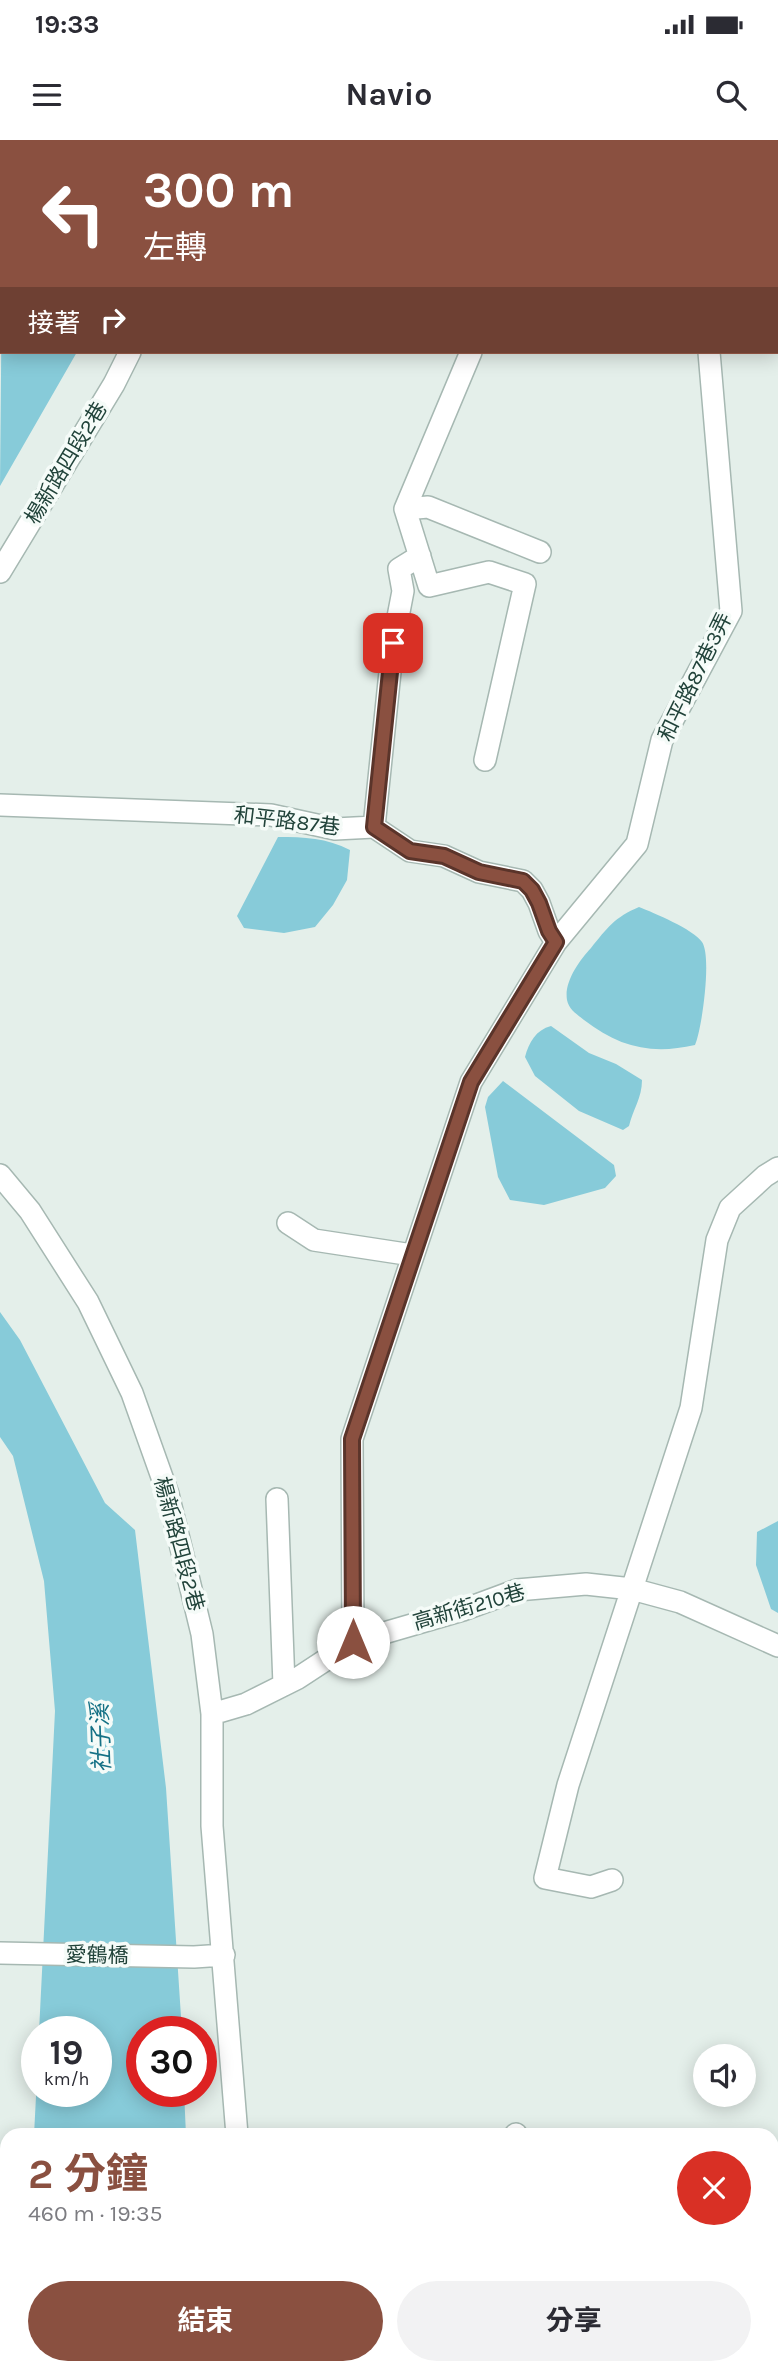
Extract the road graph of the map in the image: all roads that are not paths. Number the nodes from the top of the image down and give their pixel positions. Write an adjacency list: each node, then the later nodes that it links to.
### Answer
1 (129, 354): 7 (street, 楊新路四段2巷)
2 (470, 354): 4 (street)
3 (709, 354): 11 (street, 和平路87巷3弄)
4 (405, 509): 5 (street); 6 (street)
5 (540, 552)
6 (419, 556): 8 (street); 10 (street)
7 (0, 572)
8 (485, 760)
9 (0, 804): 10 (street, 和平路87巷)
10 (374, 827): 11 (street)
11 (556, 942): 15 (street, 和平路87巷3弄)
12 (778, 1168): 17 (street)
13 (0, 1175): 21 (street, 楊新路四段2巷)
14 (288, 1223): 15 (street)
15 (412, 1255): 18 (street, 和平路87巷3弄)
16 (277, 1499): 20 (street)
17 (632, 1589): 18 (street, 高新街210巷); 19 (street, 高新街210巷); 22 (street)
18 (353, 1642): 20 (street, 高新街210巷)
19 (778, 1646)
20 (284, 1685): 21 (street, 高新街210巷)
21 (212, 1714): 24 (street, 楊新路四段2巷)
22 (612, 1880)
23 (0, 1953): 24 (street, 愛鶴橋)
24 (224, 1955): 25 (street, 楊新路四段2巷)
25 (236, 2128)

